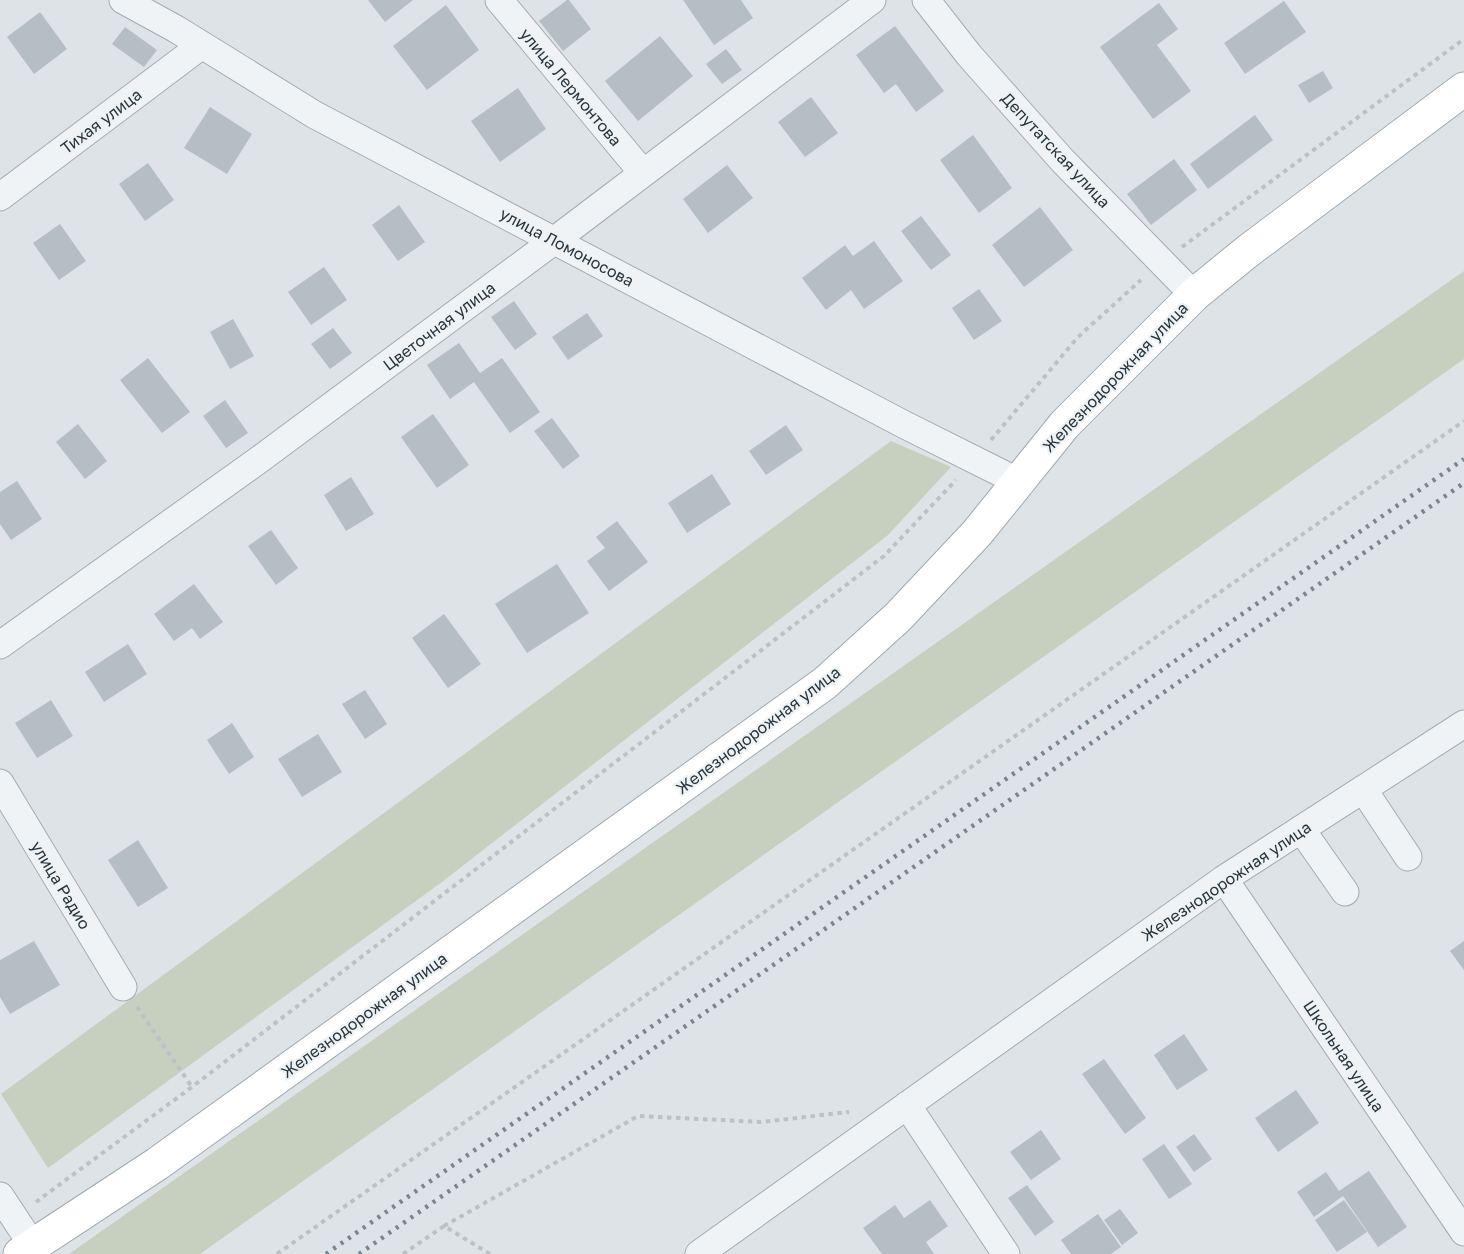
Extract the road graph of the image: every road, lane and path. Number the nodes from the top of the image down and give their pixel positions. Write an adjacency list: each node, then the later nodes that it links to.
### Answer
1 (123, 0): 6 (street, улица Ломоносова)
2 (499, 0): 8 (street, улица Лермонтова)
3 (872, 0): 8 (street, Цветочная улица)
4 (926, 0): 11 (street, Депутатская улица)
5 (1464, 39): 11 (path)
6 (202, 45): 9 (street, Тихая улица); 10 (street, улица Ломоносова)
7 (1464, 90): 12 (main road, Железнодорожная улица)
8 (644, 173): 10 (street, Цветочная улица)
9 (0, 197)
10 (555, 240): 14 (street, улица Ломоносова); 16 (street, Цветочная улица)
11 (1161, 262): 12 (street, Депутатская улица); 14 (path)
12 (1194, 295): 15 (main road, Железнодорожная улица)
13 (1464, 421): 32 (path)
14 (975, 460): 15 (street, улица Ломоносова); 25 (path)
15 (1019, 482): 31 (main road, Железнодорожная улица)
16 (0, 645)
17 (1464, 724): 19 (street, Железнодорожная улица)
18 (0, 783): 24 (street, улица Радио)
19 (1363, 789): 20 (street, Железнодорожная улица); 21 (street)
20 (1301, 829): 22 (street, Железнодорожная улица); 23 (street)
21 (1408, 857)
22 (1224, 879): 26 (street, Железнодорожная улица); 30 (street, Школьная улица)
23 (1345, 892)
24 (123, 987): 25 (path)
25 (192, 1087): 28 (path)
26 (907, 1106): 35 (street, Железнодорожная улица); 36 (street)
27 (851, 1112): 29 (path)
28 (7, 1207): 31 (street)
29 (444, 1226): 33 (path); 34 (path)
30 (1464, 1232)
31 (27, 1250)
32 (277, 1254)
33 (403, 1254)
34 (490, 1254)
35 (699, 1254)
36 (1006, 1254)

